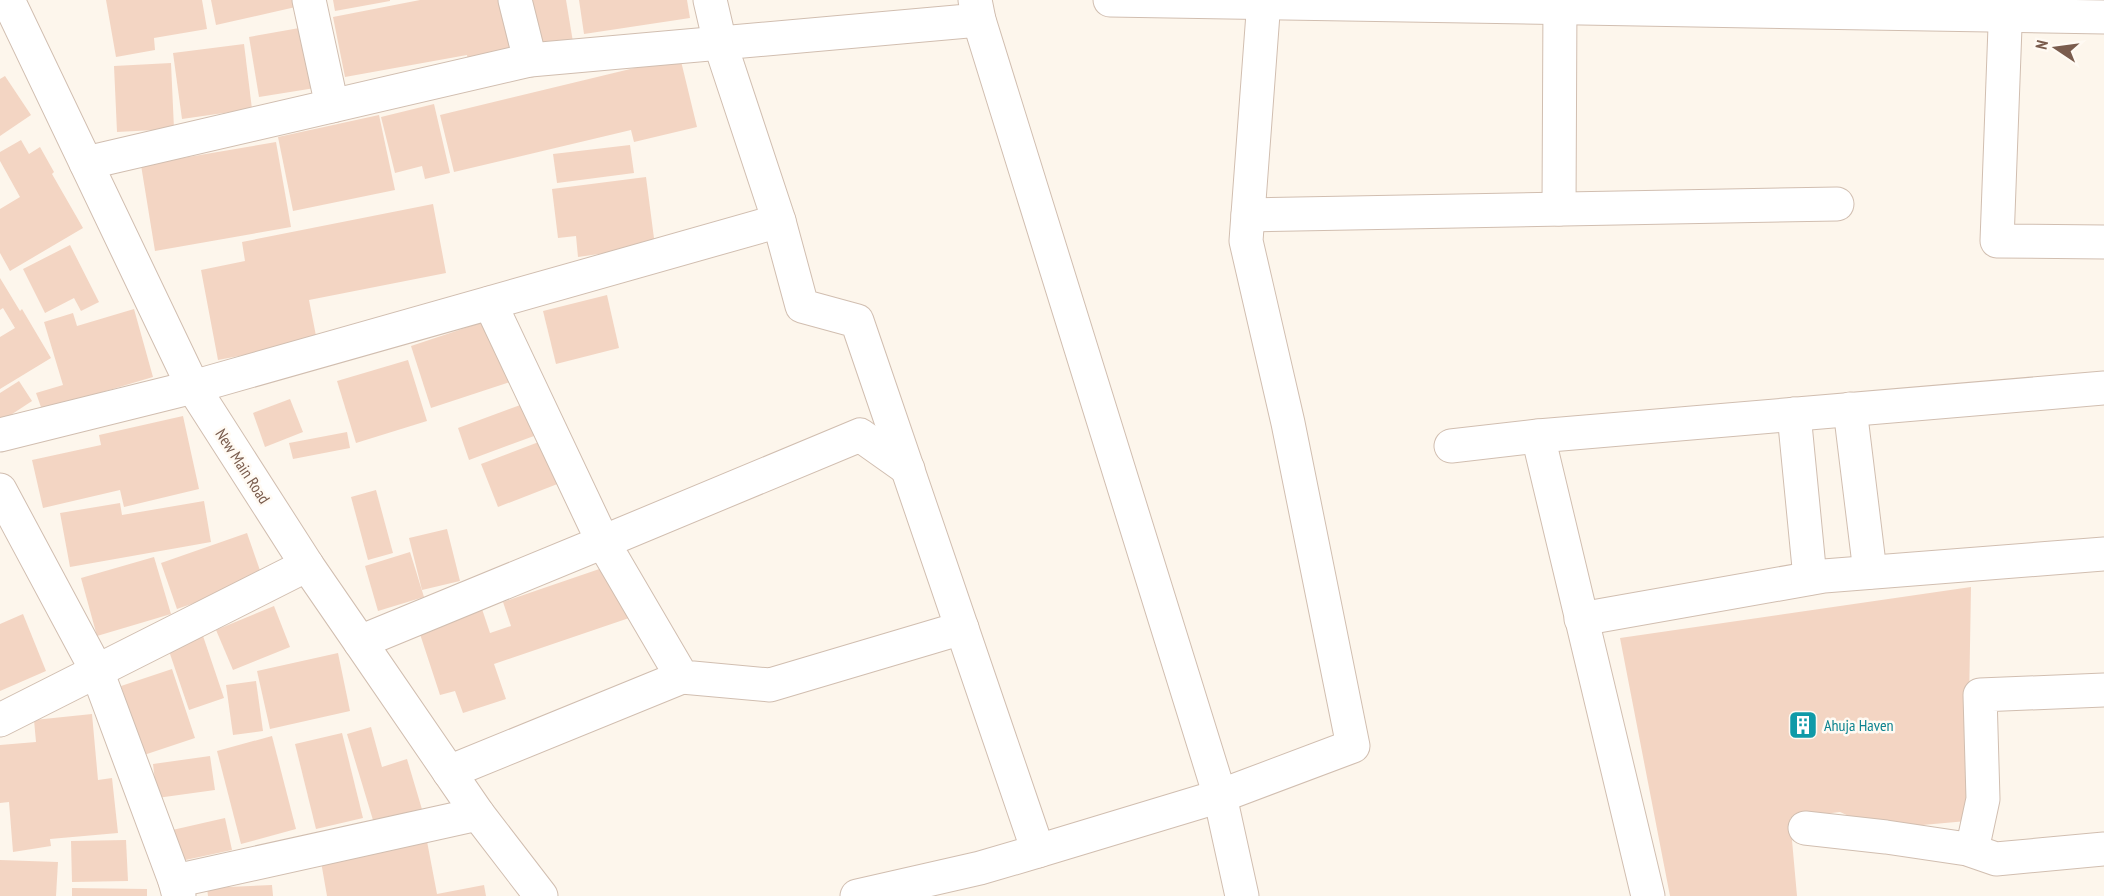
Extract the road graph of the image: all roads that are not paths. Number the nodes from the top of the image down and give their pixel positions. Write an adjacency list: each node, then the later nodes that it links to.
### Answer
1 (8, 0): 15 (street, New Main Road)
2 (309, 0): 14 (street)
3 (515, 0): 13 (street)
4 (710, 0): 12 (street)
5 (1110, 0): 6 (street)
6 (1264, 1): 7 (street); 18 (street)
7 (1560, 4): 8 (street); 17 (street)
8 (1868, 6): 9 (street)
9 (2006, 7): 11 (street); 20 (street)
10 (977, 10): 12 (street); 44 (street)
11 (2104, 17)
12 (720, 43): 13 (street); 19 (street)
13 (530, 60): 14 (street)
14 (332, 106): 15 (street)
15 (86, 163): 22 (street, New Main Road)
16 (1837, 204): 17 (street)
17 (1559, 209): 18 (street)
18 (1248, 215): 44 (street)
19 (778, 221): 21 (street); 29 (street)
20 (2104, 242)
21 (490, 303): 22 (street); 31 (street)
22 (193, 387): 26 (street); 33 (street, New Main Road)
23 (2104, 388): 24 (street)
24 (1850, 409): 25 (street); 34 (street)
25 (1794, 414): 27 (street); 35 (street)
26 (0, 435)
27 (1538, 436): 28 (street); 36 (street)
28 (1451, 446)
29 (908, 469): 31 (street); 37 (street)
30 (0, 490): 39 (street)
31 (603, 542): 38 (street); 40 (street)
32 (2104, 555): 34 (street)
33 (307, 565): 38 (street, New Main Road); 39 (street)
34 (1870, 572): 35 (street)
35 (1809, 578): 36 (street)
36 (1581, 619): 54 (street)
37 (962, 628): 40 (street); 49 (street)
38 (360, 642): 43 (street, New Main Road)
39 (97, 671): 42 (street); 50 (street)
40 (682, 677): 43 (street)
41 (2104, 690): 48 (street)
42 (0, 720)
43 (449, 772): 45 (street, New Main Road)
44 (1220, 795): 49 (street); 53 (street)
45 (478, 814): 50 (street); 51 (street, New Main Road)
46 (1805, 828): 48 (street)
47 (2104, 849): 48 (street)
48 (1972, 850)
49 (1038, 851): 52 (street)
50 (177, 889)
51 (541, 896)
52 (857, 896)
53 (1242, 896)
54 (1648, 896)

